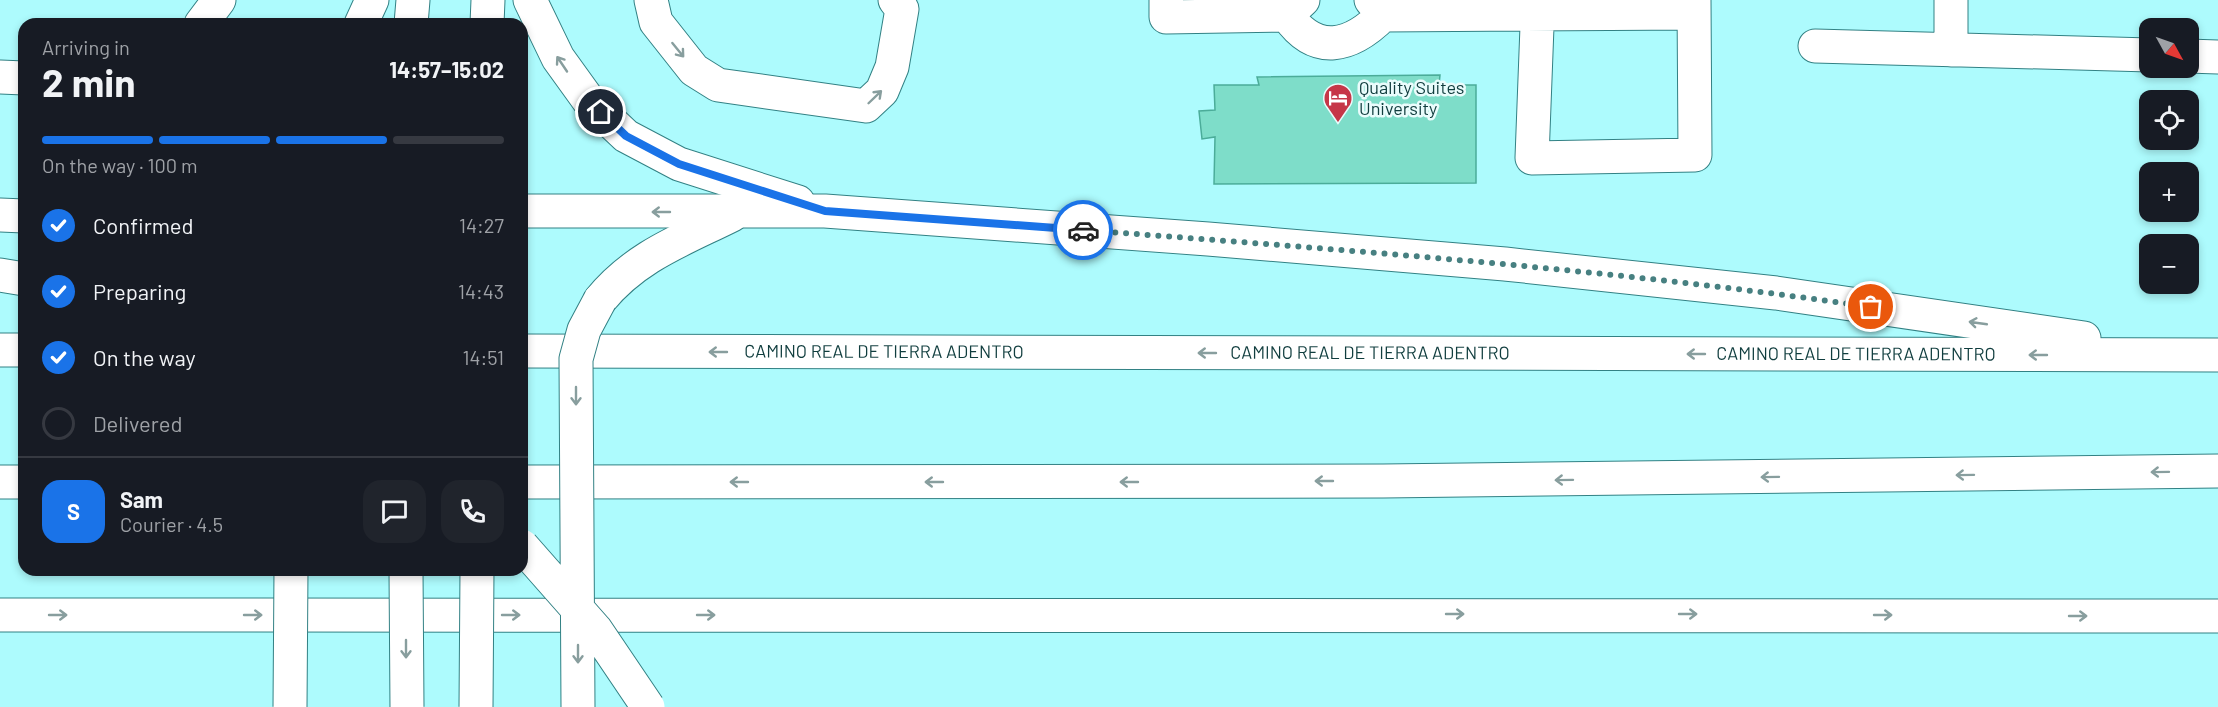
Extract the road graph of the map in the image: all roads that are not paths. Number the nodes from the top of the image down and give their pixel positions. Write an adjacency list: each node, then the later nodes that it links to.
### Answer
1 (219, 0): 14 (main road)
2 (372, 0): 15 (main road)
3 (413, 0): 16 (main road)
4 (488, 0): 17 (main road)
5 (530, 0): 26 (main road, one-way to 5)
6 (651, 0): 7 (main road, one-way to 7)
7 (895, 0)
8 (1166, 0): 10 (main road)
9 (1951, 0): 19 (main road)
10 (1295, 7): 11 (main road)
11 (1377, 7): 12 (main road)
12 (1538, 7): 13 (main road); 13 (main road)
13 (1694, 7)
14 (206, 18)
15 (364, 18)
16 (412, 18)
17 (487, 18)
18 (1815, 46): 19 (main road)
19 (1951, 50): 20 (main road)
20 (2139, 55)
21 (2199, 56): 22 (main road)
22 (2218, 57)
23 (0, 77): 24 (main road)
24 (18, 78)
25 (528, 211): 27 (main road, one-way to 25)
26 (825, 211): 27 (main road); 35 (main road, one-way to 26)
27 (739, 212): 49 (main road, one-way to 49, bridge)
28 (0, 215): 29 (main road)
29 (18, 216)
30 (0, 275): 31 (main road)
31 (18, 278)
32 (0, 350): 33 (main road)
33 (18, 350)
34 (528, 351): 35 (main road, CAMINO REAL DE TIERRA ADENTRO, one-way to 34)
35 (2210, 355)
36 (2218, 471): 39 (main road, one-way to 39)
37 (0, 482): 38 (main road)
38 (18, 482)
39 (528, 482)
40 (528, 553): 50 (main road, bridge)
41 (291, 576): 46 (main road, bridge)
42 (406, 576): 47 (main road, one-way to 47, bridge)
43 (477, 576): 48 (main road, bridge)
44 (0, 615): 45 (main road, one-way to 45)
45 (2218, 616)
46 (290, 707)
47 (407, 707)
48 (476, 707)
49 (578, 707)
50 (648, 707)

